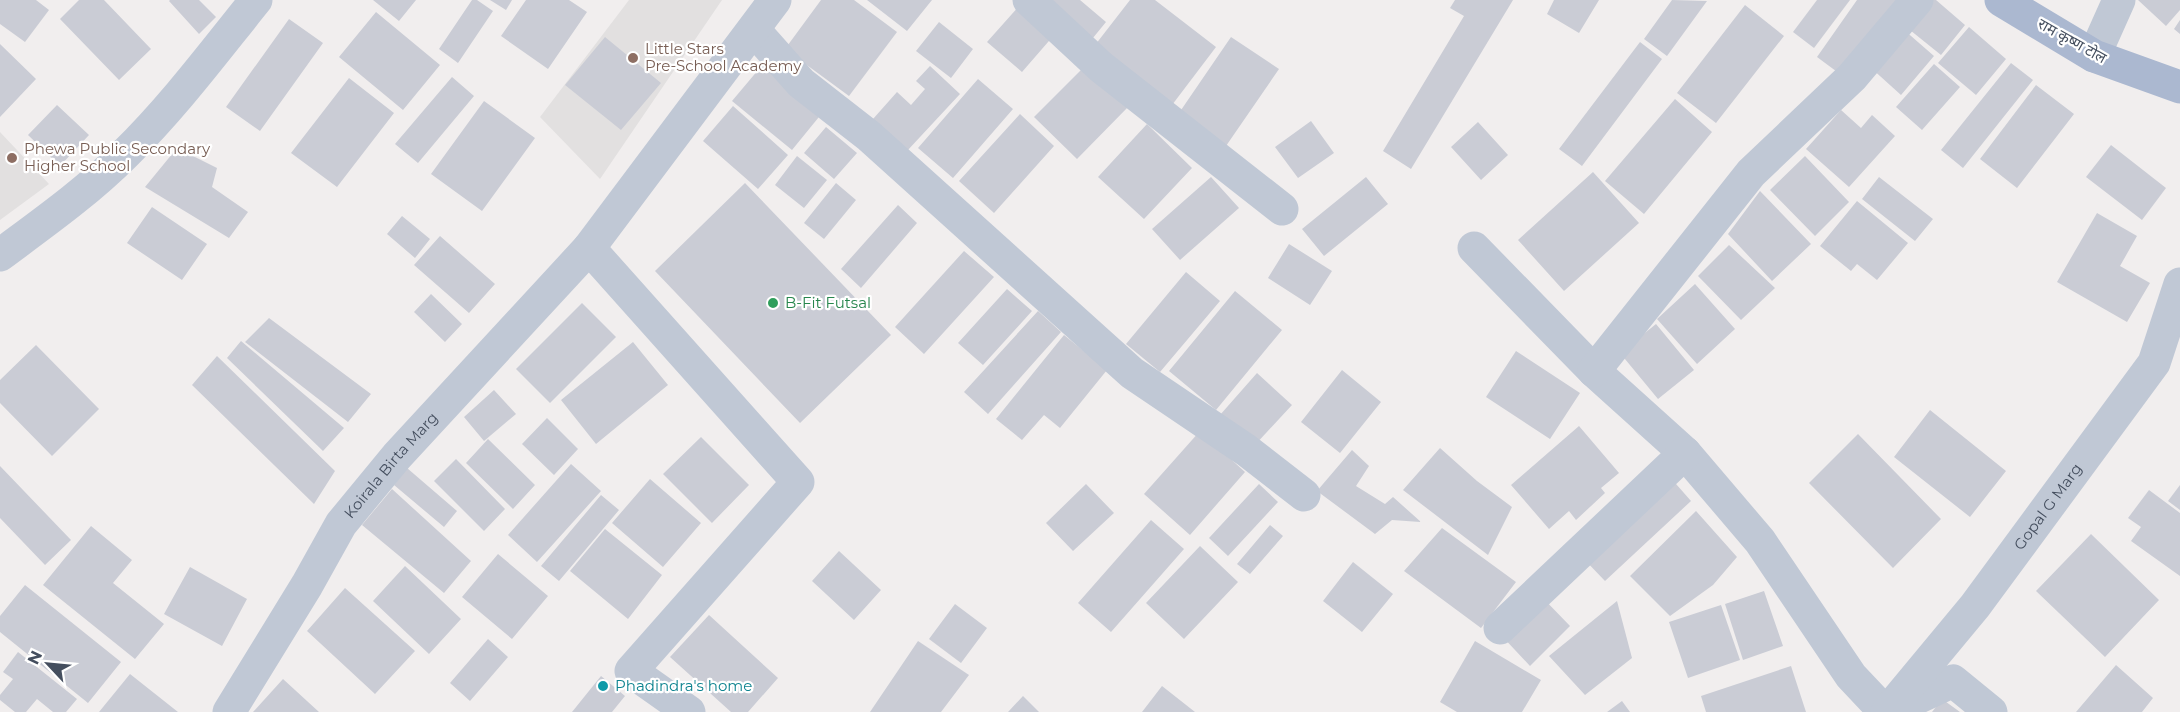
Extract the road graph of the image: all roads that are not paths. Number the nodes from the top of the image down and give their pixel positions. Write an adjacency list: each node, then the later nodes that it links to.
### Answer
1 (256, 0): 13 (street)
2 (775, 0): 7 (street, Koirala Birta Marg)
3 (1029, 0): 10 (street)
4 (1917, 0): 16 (street)
5 (2001, 0): 8 (main road, राम कृष्ण टोल)
6 (2119, 0): 8 (street)
7 (754, 30): 11 (street, Koirala Birta Marg); 18 (street)
8 (2094, 56): 9 (main road, राम कृष्ण टोल)
9 (2180, 87)
10 (1282, 209)
11 (589, 248): 20 (street, Koirala Birta Marg); 21 (street)
12 (1474, 248): 16 (street)
13 (0, 255)
14 (2180, 284): 15 (street, Gopal G Marg)
15 (2167, 356): 22 (street, Gopal G Marg)
16 (1594, 371): 17 (street)
17 (1685, 453): 19 (street); 22 (street)
18 (1304, 495)
19 (1500, 628)
20 (229, 712)
21 (689, 712)
22 (1887, 712): 23 (street)
23 (1991, 712)

